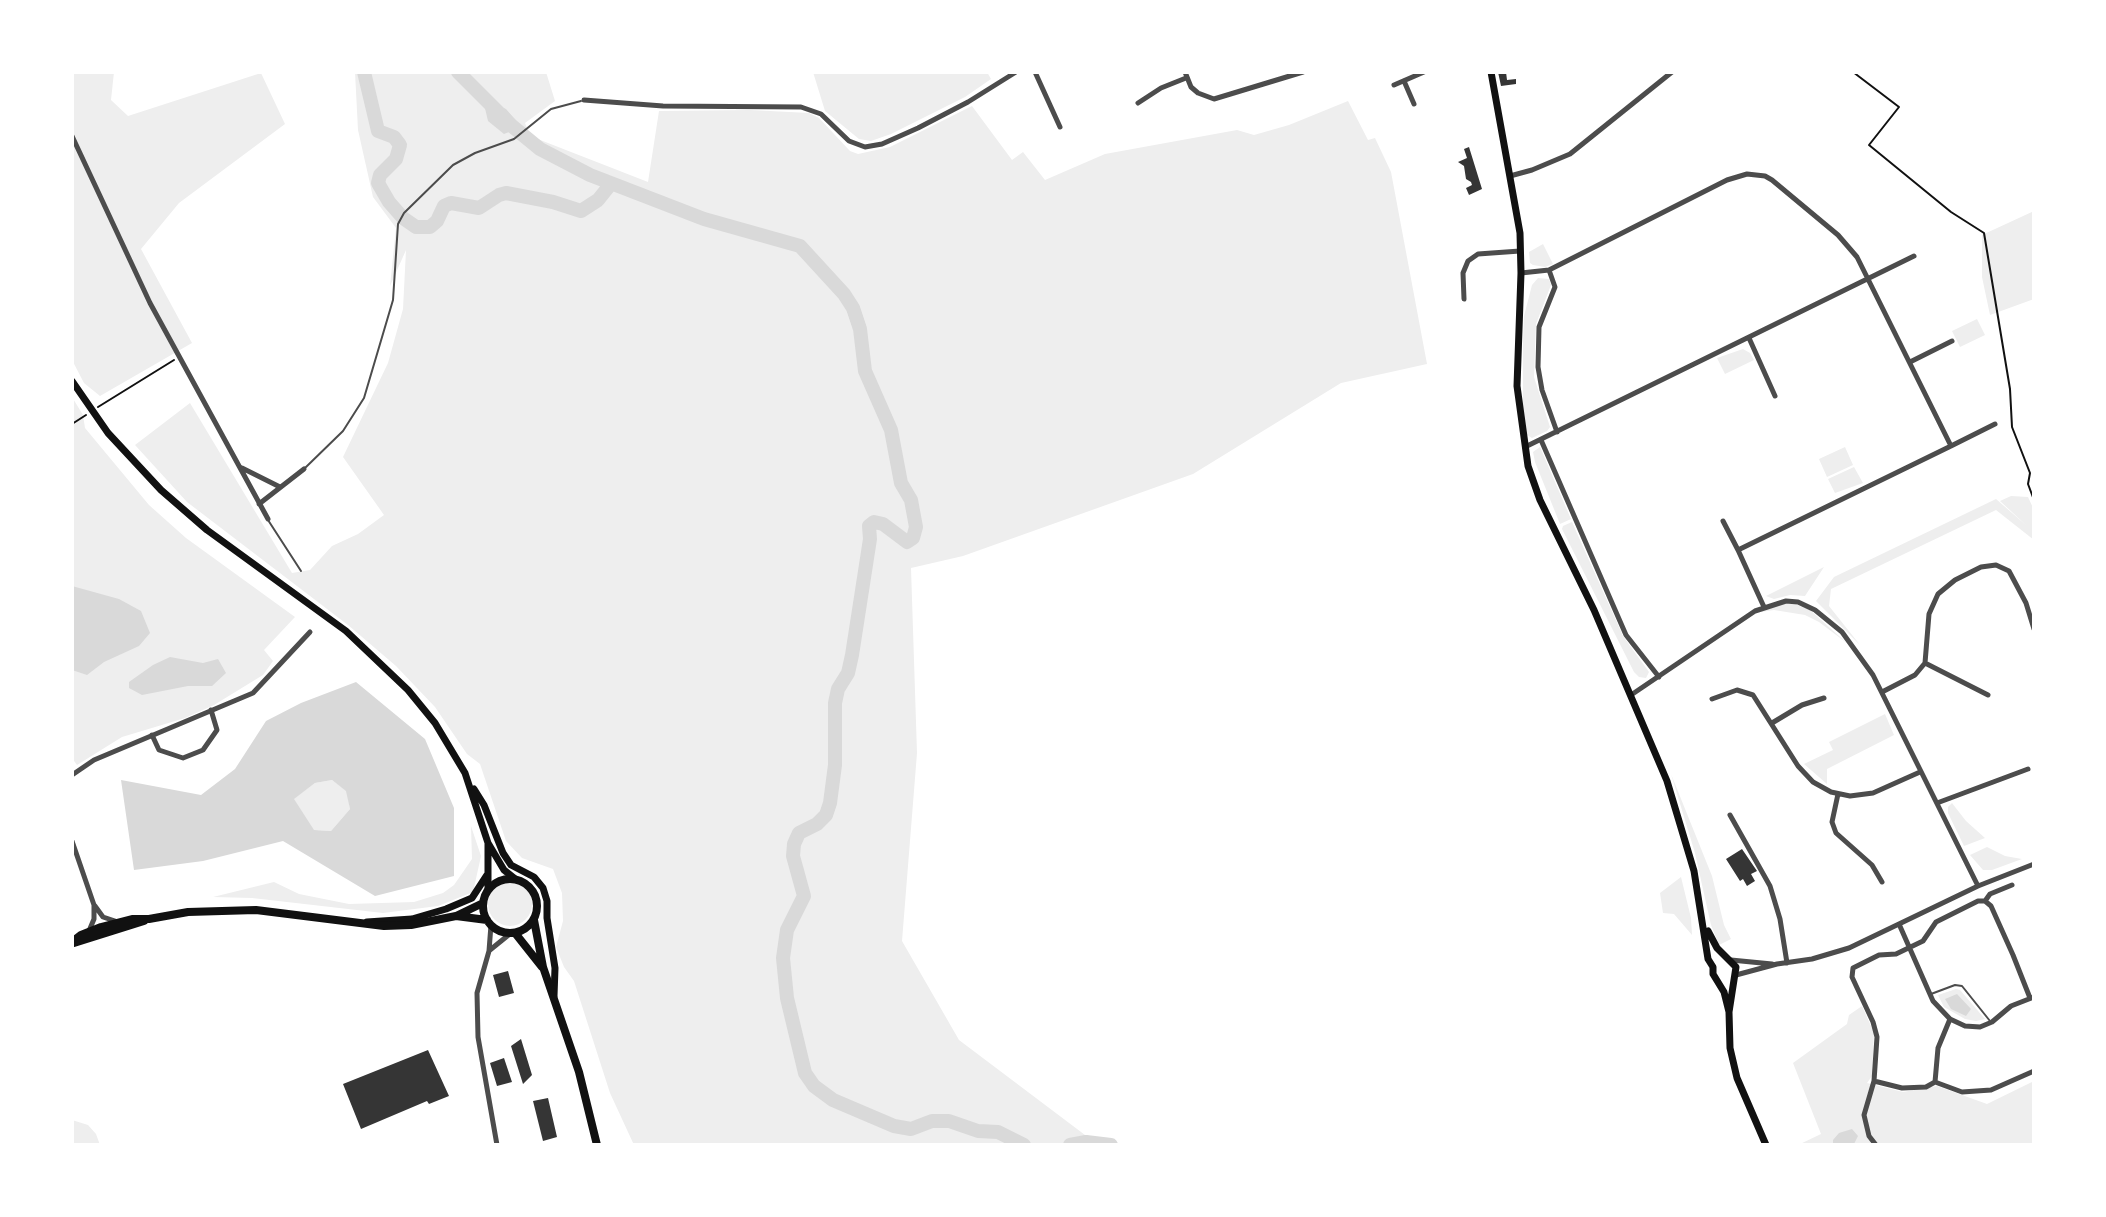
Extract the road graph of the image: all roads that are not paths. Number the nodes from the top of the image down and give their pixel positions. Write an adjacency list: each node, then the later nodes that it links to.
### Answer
1 (1016, 72): 10 (street)
2 (1035, 72): 13 (street)
3 (1303, 72): 7 (street)
4 (1424, 72): 8 (street)
5 (1491, 72): 15 (main road)
6 (1672, 72): 15 (street)
7 (1186, 75): 11 (street)
8 (1404, 81): 9 (street); 12 (street)
9 (1394, 85)
10 (584, 100): 33 (lane)
11 (1138, 103)
12 (1414, 104)
13 (1060, 127)
14 (72, 136): 32 (street)
15 (1510, 176): 16 (main road)
16 (1521, 251): 19 (main road); 21 (street)
17 (1914, 256): 20 (street)
18 (1549, 270): 19 (street); 20 (street); 28 (street)
19 (1521, 273): 31 (main road)
20 (1869, 278): 22 (street); 24 (street)
21 (1464, 299)
22 (1749, 338): 26 (street); 28 (street)
23 (1952, 341): 24 (street)
24 (1910, 362): 30 (street)
25 (72, 381): 55 (main road)
26 (1775, 396)
27 (1995, 424): 30 (street)
28 (1557, 432): 29 (street)
29 (1541, 440): 31 (street); 44 (street)
30 (1951, 446): 38 (street)
31 (1524, 448): 46 (main road)
32 (239, 466): 34 (street); 35 (street)
33 (304, 469): 34 (street)
34 (280, 487): 35 (street)
35 (259, 504): 36 (street)
36 (268, 519): 39 (lane)
37 (1723, 521): 38 (street)
38 (1738, 550): 40 (street)
39 (301, 571)
40 (1764, 607): 44 (street); 45 (street)
41 (2034, 629): 43 (street)
42 (310, 632): 50 (street)
43 (1925, 663): 45 (street); 47 (street)
44 (1659, 677): 46 (street)
45 (1882, 692): 54 (street)
46 (1631, 695): 79 (main road)
47 (1988, 695)
48 (1824, 698): 51 (street)
49 (1712, 699): 51 (street)
50 (211, 710): 52 (street); 52 (street)
51 (1772, 723): 57 (street)
52 (152, 735): 56 (street)
53 (2028, 769): 58 (street)
54 (1920, 772): 57 (street); 58 (street)
55 (465, 773): 61 (main road); 93 (main road)
56 (72, 775)
57 (1838, 794): 65 (street)
58 (1937, 803): 67 (street)
59 (1730, 815): 86 (street)
60 (72, 841): 71 (street)
61 (488, 843): 63 (main road); 64 (main road)
62 (2034, 864): 67 (street)
63 (487, 875): 68 (main road); 77 (main road)
64 (514, 878): 68 (highway); 74 (highway)
65 (1882, 882)
66 (2012, 885): 69 (street)
67 (1978, 886): 78 (street)
68 (488, 889): 70 (highway)
69 (1985, 901): 83 (street); 94 (street)
70 (483, 903): 72 (highway); 76 (highway)
71 (94, 905): 75 (street); 80 (street)
72 (456, 916): 76 (highway); 77 (highway)
73 (149, 919): 75 (highway); 77 (highway); 82 (highway)
74 (534, 920): 81 (highway); 88 (highway)
75 (122, 922): 80 (highway)
76 (489, 923): 81 (highway); 84 (street)
77 (357, 924)
78 (1899, 924): 83 (street); 86 (street)
79 (1705, 925): 85 (main road); 89 (main road)
80 (88, 932): 82 (highway)
81 (513, 933): 84 (street); 88 (highway)
82 (72, 943)
83 (1910, 948): 92 (street); 99 (street)
84 (489, 951): 102 (street)
85 (1729, 959): 87 (street); 89 (main road); 90 (main road)
86 (1787, 963): 87 (street)
87 (1777, 964): 90 (street)
88 (543, 967): 93 (highway)
89 (1713, 967): 91 (main road)
90 (1735, 977): 91 (main road); 95 (main road)
91 (1715, 978): 95 (main road)
92 (1930, 995): 96 (street); 97 (lane)
93 (554, 996): 103 (highway)
94 (2032, 998): 97 (street)
95 (1729, 1012): 101 (main road)
96 (1950, 1019): 97 (street); 100 (street)
97 (1992, 1022)
98 (2034, 1071): 100 (street)
99 (1874, 1081): 100 (street); 105 (street)
100 (1935, 1082)
101 (1761, 1141): 104 (main road)
102 (497, 1145)
103 (597, 1145)
104 (1766, 1145)
105 (1876, 1145)

